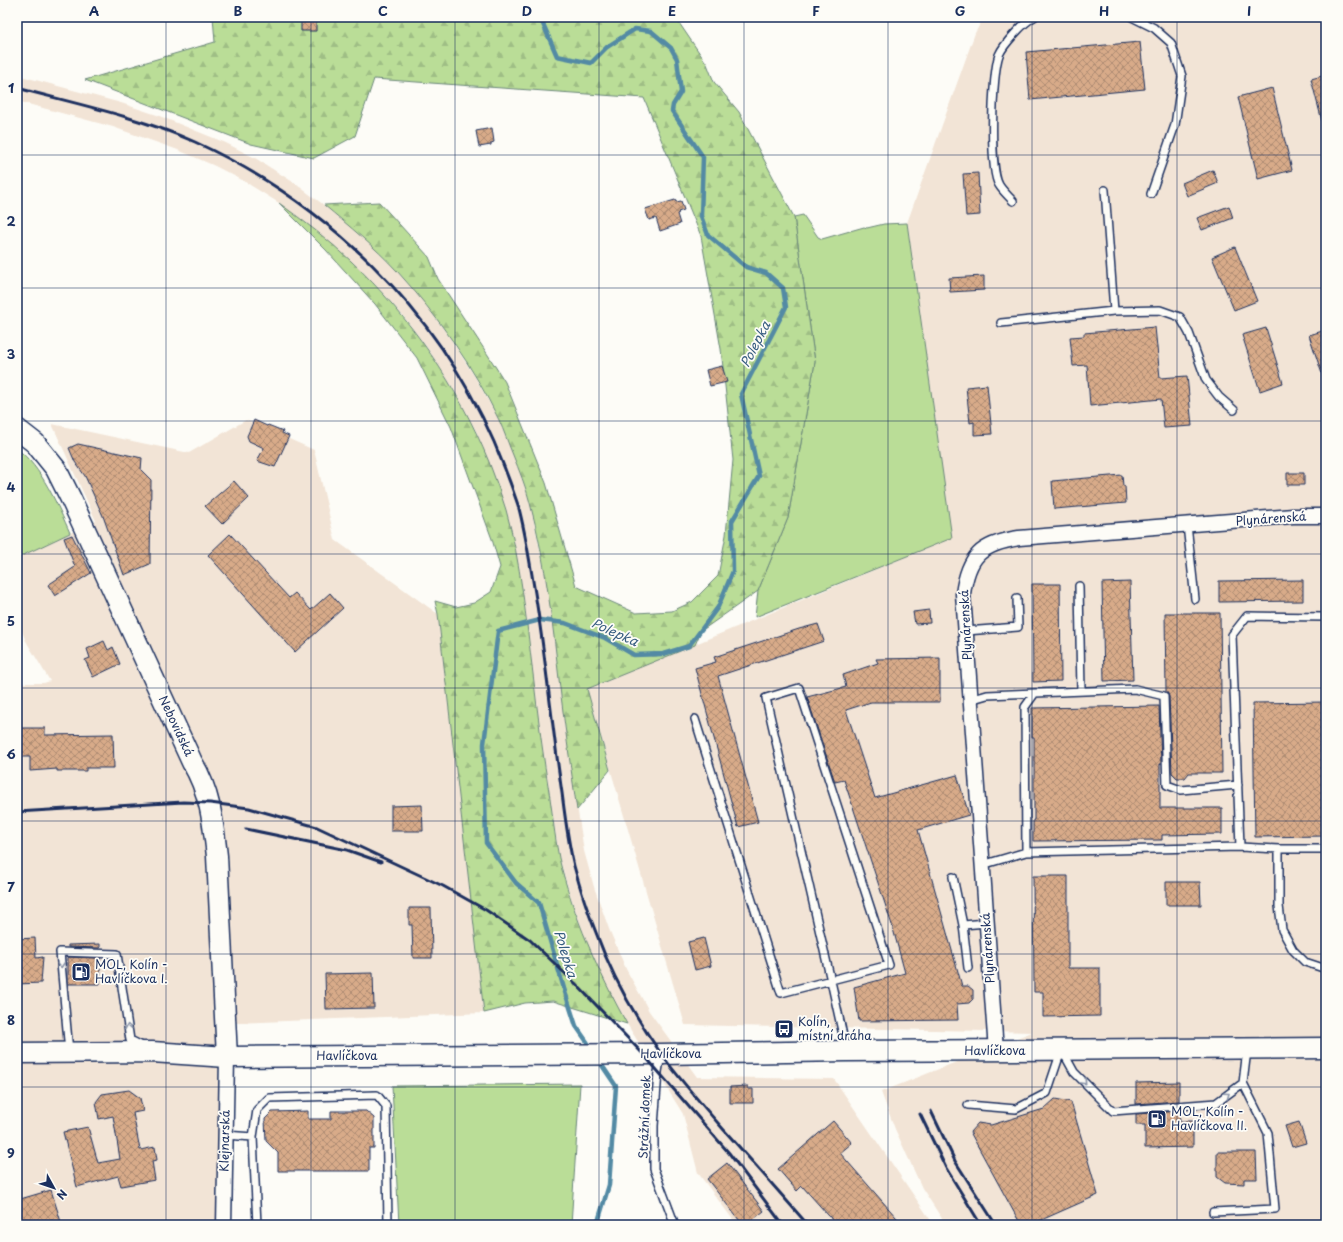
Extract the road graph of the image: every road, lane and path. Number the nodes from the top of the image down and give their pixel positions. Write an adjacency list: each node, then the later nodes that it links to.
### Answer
1 (1034, 17): 5 (lane)
2 (1132, 17): 4 (lane)
3 (1105, 190): 6 (lane)
4 (1151, 194)
5 (1013, 201)
6 (1114, 311): 7 (lane); 8 (lane)
7 (1001, 323)
8 (1234, 410)
9 (17, 429): 42 (street, Nebovidská)
10 (1326, 516): 11 (street, Plynárenská)
11 (1187, 525): 14 (lane); 16 (street, Plynárenská)
12 (1079, 586): 17 (lane)
13 (1017, 598): 16 (lane)
14 (1195, 599)
15 (1326, 617): 21 (lane)
16 (966, 631): 19 (street, Plynárenská)
17 (1081, 691): 18 (lane); 21 (lane)
18 (1035, 693): 19 (lane); 25 (lane)
19 (970, 700): 26 (street, Plynárenská)
20 (695, 719): 32 (lane)
21 (1238, 785): 22 (lane)
22 (1240, 847): 23 (lane); 25 (lane)
23 (1279, 849): 24 (lane); 31 (lane)
24 (1326, 849)
25 (1026, 852): 26 (lane)
26 (982, 865): 28 (street, Plynárenská)
27 (953, 877): 29 (lane)
28 (986, 923): 29 (lane); 37 (street, Plynárenská)
29 (963, 925): 30 (lane)
30 (968, 968)
31 (1326, 969)
32 (831, 981): 32 (lane); 36 (lane)
33 (1326, 1048): 34 (street, Havlíčkova)
34 (1247, 1049): 35 (street, Havlíčkova); 43 (lane)
35 (1062, 1050): 37 (street, Havlíčkova); 43 (lane, one-way to 43); 44 (lane)
36 (847, 1051): 37 (street, Havlíčkova); 41 (street, Havlíčkova)
37 (996, 1051)
38 (152, 1052): 40 (street, Havlíčkova); 40 (lane, one-way to 40); 42 (street, Havlíčkova)
39 (17, 1053): 40 (street, Havlíčkova)
40 (69, 1053)
41 (661, 1054): 42 (street, Havlíčkova); 51 (lane, Strážní domek)
42 (227, 1057): 45 (street, Klejnarská)
43 (1243, 1083): 47 (lane)
44 (968, 1105)
45 (226, 1135): 46 (lane); 48 (street, Klejnarská)
46 (253, 1136): 49 (lane); 50 (lane)
47 (1213, 1212)
48 (224, 1225)
49 (257, 1225)
50 (388, 1225)
51 (675, 1225)

